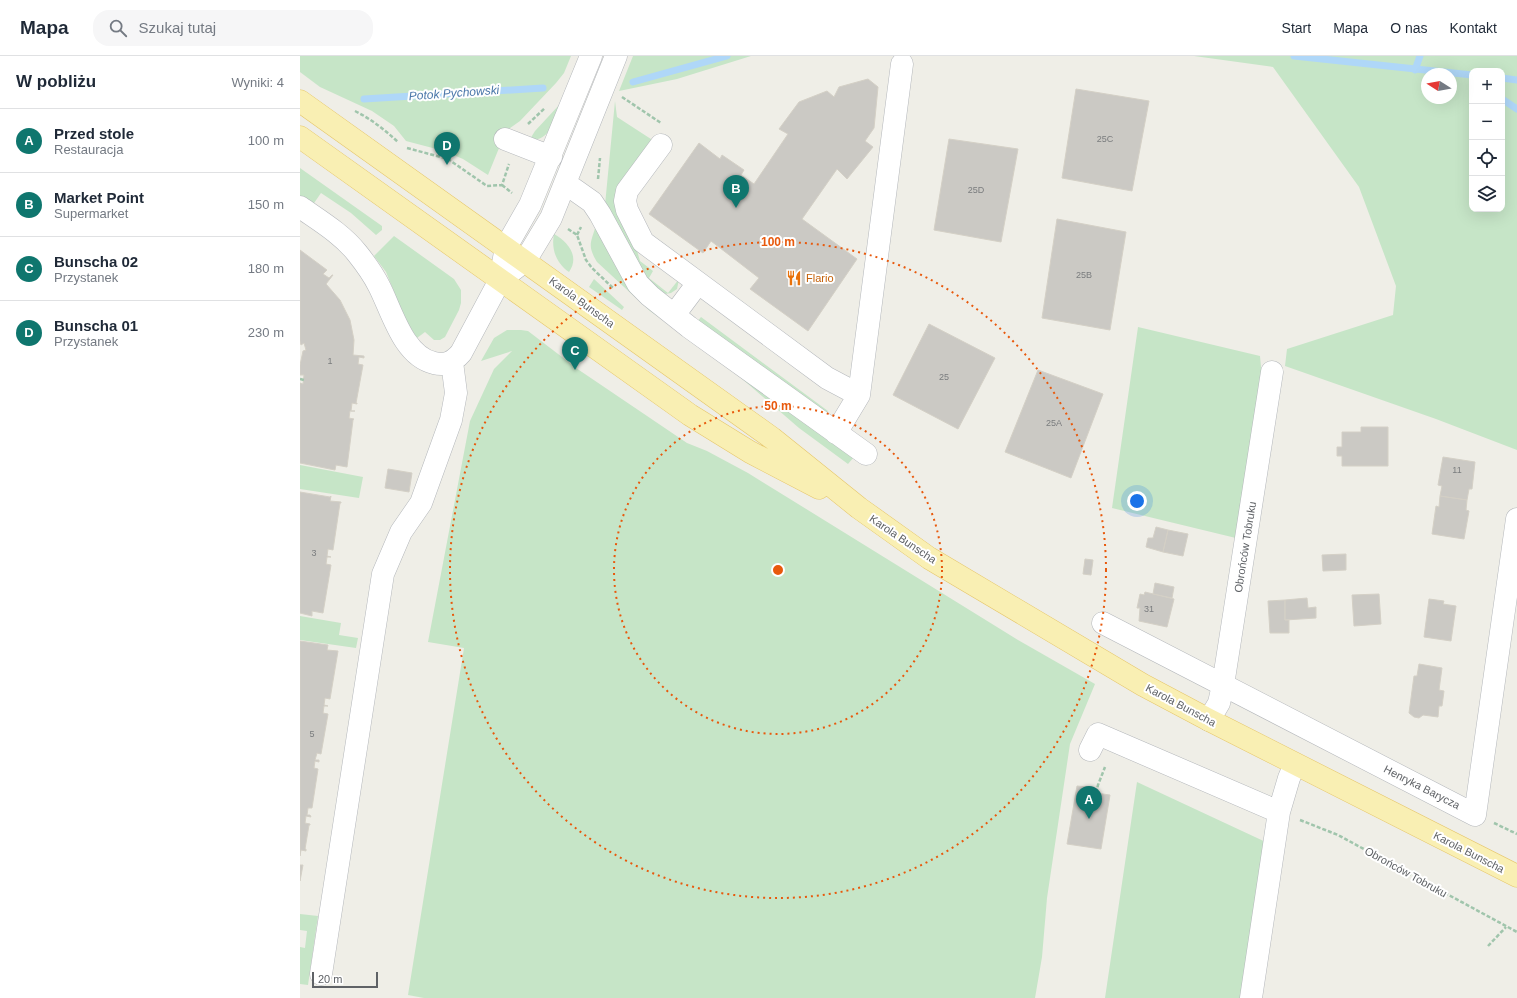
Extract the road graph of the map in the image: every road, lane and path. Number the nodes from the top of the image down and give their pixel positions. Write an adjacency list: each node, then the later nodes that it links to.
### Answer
1 (591, 56): 13 (street)
2 (616, 56): 14 (street)
3 (902, 64): 23 (street)
4 (620, 96): 8 (path)
5 (300, 101): 16 (main road, Karola Bunscha)
6 (547, 106): 11 (path)
7 (351, 110): 10 (path)
8 (663, 135): 19 (street)
9 (300, 137): 18 (main road, Karola Bunscha)
10 (399, 142)
11 (511, 142): 12 (path); 13 (street)
12 (404, 148)
13 (551, 157): 16 (street)
14 (565, 183): 17 (street); 20 (street)
15 (300, 207): 21 (street)
16 (506, 247): 17 (main road, Karola Bunscha); 18 (street)
17 (525, 261): 18 (street); 26 (main road, Karola Bunscha)
18 (500, 280): 21 (street); 26 (main road, Karola Bunscha)
19 (698, 283): 20 (street); 23 (street)
20 (674, 315): 24 (street)
21 (452, 362): 40 (street)
22 (1272, 372): 29 (street, Obrońców Tobruku)
23 (859, 395): 24 (street)
24 (836, 433): 25 (street)
25 (866, 454)
26 (859, 508): 30 (main road, Karola Bunscha)
27 (1517, 519): 29 (street, Henryka Barycza)
28 (1103, 623): 29 (street, Henryka Barycza)
29 (1223, 685): 30 (street, Obrońców Tobruku)
30 (1209, 720): 32 (main road, Karola Bunscha)
31 (1090, 750): 35 (street)
32 (1296, 764): 35 (street); 36 (main road, Karola Bunscha)
33 (1098, 785): 34 (path)
34 (1096, 793)
35 (1279, 812): 37 (path, Obrońców Tobruku); 41 (street)
36 (1517, 876)
37 (1506, 927): 38 (path, Obrońców Tobruku); 39 (path)
38 (1517, 932)
39 (1488, 946)
40 (321, 974)
41 (1251, 998)

